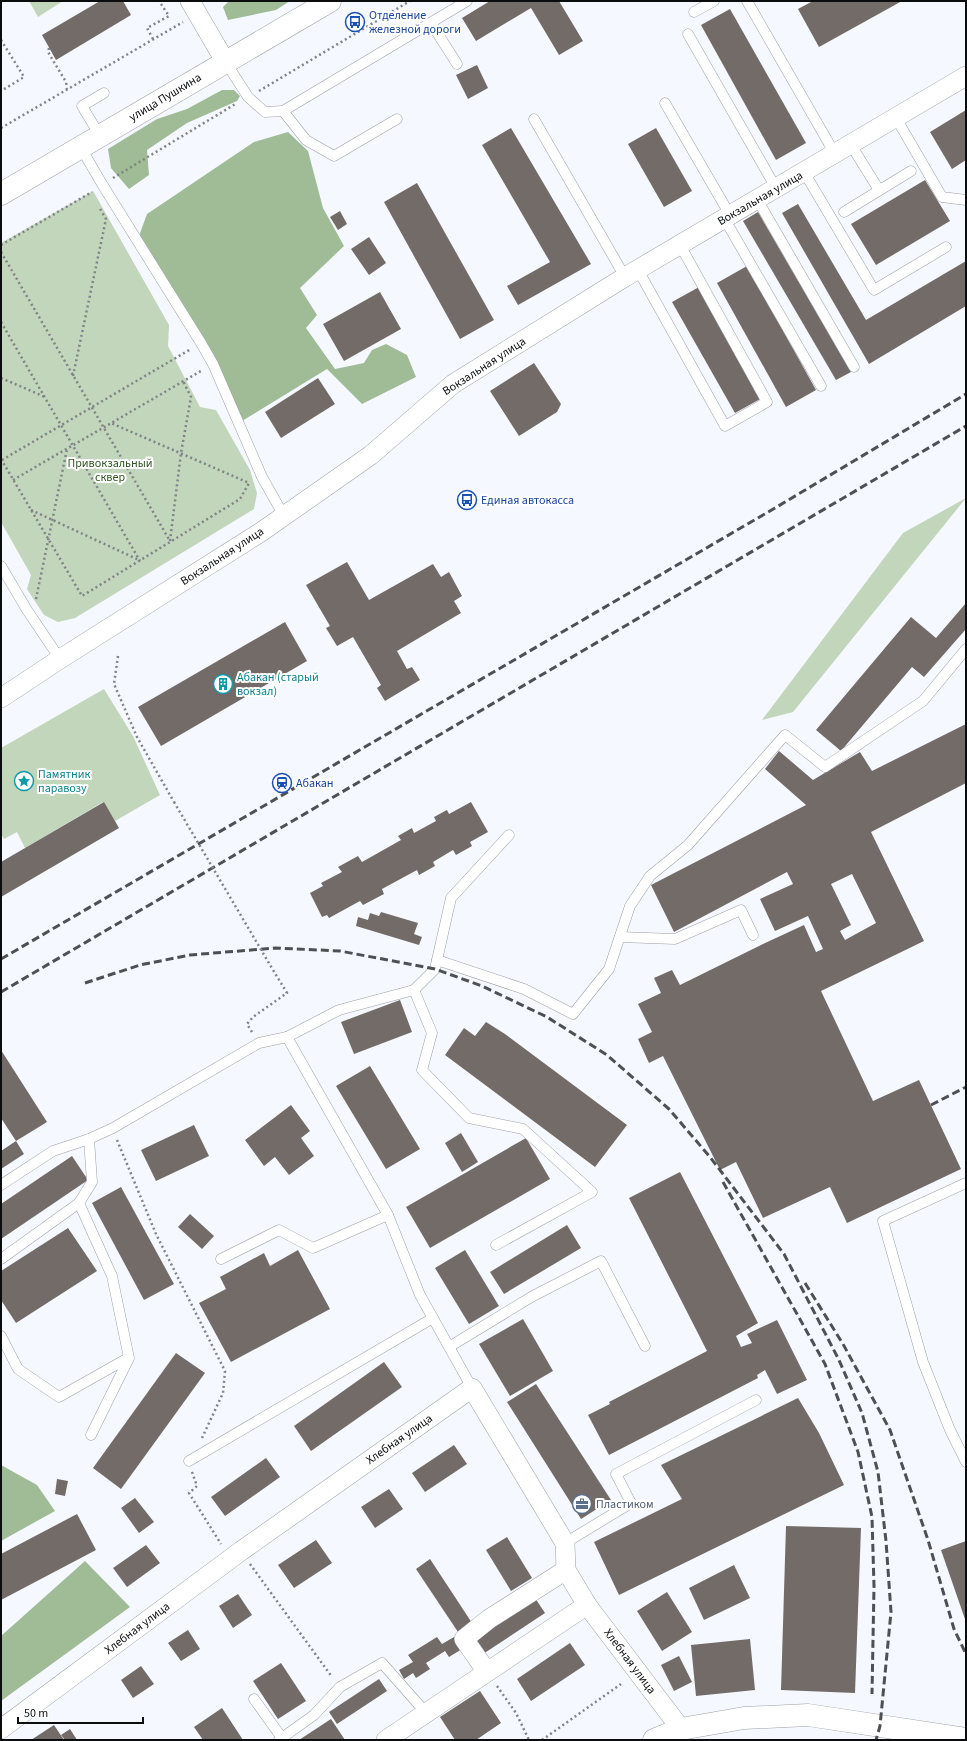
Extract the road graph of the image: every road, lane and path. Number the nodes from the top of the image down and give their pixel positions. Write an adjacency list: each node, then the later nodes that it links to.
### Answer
1 (159, 1): 11 (path)
2 (330, 1): 14 (main road, улица Пушкина)
3 (410, 1): 20 (path)
4 (467, 1): 9 (lane)
5 (714, 1): 8 (lane)
6 (747, 1): 29 (lane)
7 (194, 8): 11 (path); 14 (street)
8 (694, 12)
9 (431, 23): 15 (lane); 22 (lane)
10 (688, 34): 33 (lane)
11 (152, 39): 17 (path)
12 (1, 40): 18 (path)
13 (49, 48): 17 (path)
14 (225, 61): 20 (lane); 27 (main road, улица Пушкина)
15 (457, 64)
16 (966, 76): 23 (street, Вокзальная улица)
17 (67, 89): 26 (path)
18 (1, 91)
19 (104, 93): 27 (lane)
20 (248, 97): 22 (lane); 32 (path)
21 (665, 102): 42 (lane)
22 (283, 112): 24 (lane)
23 (896, 118): 29 (street, Вокзальная улица); 39 (lane)
24 (397, 119)
25 (534, 119): 47 (lane)
26 (1, 128)
27 (100, 136): 28 (main road, улица Пушкина)
28 (81, 148): 32 (lane); 36 (main road, улица Пушкина)
29 (843, 149): 31 (street, Вокзальная улица); 34 (lane)
30 (911, 171): 34 (lane)
31 (804, 172): 33 (street, Вокзальная улица); 45 (lane)
32 (102, 184): 35 (path); 49 (lane)
33 (776, 188): 38 (street, Вокзальная улица)
34 (879, 190): 41 (lane)
35 (90, 193): 37 (path); 43 (path)
36 (1, 194)
37 (94, 199)
38 (757, 199): 42 (street, Вокзальная улица); 51 (lane)
39 (966, 200)
40 (98, 206): 52 (path)
41 (844, 212)
42 (727, 217): 44 (street, Вокзальная улица); 55 (lane)
43 (1, 245)
44 (680, 245): 47 (street, Вокзальная улица); 47 (lane)
45 (946, 247)
46 (1, 252): 52 (path)
47 (632, 274): 67 (street, Вокзальная улица)
48 (1, 322): 56 (path)
49 (201, 343): 50 (lane); 57 (path)
50 (213, 364): 54 (path); 67 (lane)
51 (854, 367)
52 (73, 376): 57 (path)
53 (1, 378): 56 (path)
54 (183, 382): 58 (path); 63 (path)
55 (821, 386)
56 (46, 397): 59 (path)
57 (91, 407): 59 (path); 60 (path)
58 (111, 423): 60 (path); 63 (path)
59 (60, 425): 61 (path); 64 (path)
60 (103, 428): 61 (path); 70 (path)
61 (72, 446): 62 (path); 71 (path)
62 (67, 449): 65 (path); 68 (path)
63 (181, 453): 70 (path); 70 (path)
64 (1, 460): 65 (path)
65 (13, 480): 66 (path)
66 (30, 510): 68 (path); 69 (path)
67 (284, 516): 76 (street, Вокзальная улица)
68 (52, 519): 69 (path); 71 (path)
69 (48, 540): 71 (path); 73 (path)
70 (170, 541): 71 (path)
71 (140, 560)
72 (1, 566): 76 (lane)
73 (35, 604)
74 (966, 649): 80 (lane)
75 (118, 656): 84 (path, bridge)
76 (60, 659): 77 (street, Вокзальная улица)
77 (1, 698)
78 (509, 834): 81 (lane)
79 (753, 935): 80 (lane)
80 (620, 937): 81 (lane)
81 (437, 960): 82 (lane)
82 (414, 990): 83 (lane); 91 (lane)
83 (287, 1037): 84 (lane); 90 (lane)
84 (258, 1043): 85 (lane)
85 (113, 1128): 86 (lane); 102 (path)
86 (89, 1139): 88 (lane); 89 (lane)
87 (966, 1183): 103 (lane)
88 (1, 1185)
89 (78, 1203): 92 (lane); 98 (lane)
90 (388, 1215): 93 (lane); 94 (lane)
91 (496, 1245)
92 (1, 1259)
93 (221, 1259)
94 (433, 1318): 97 (lane); 102 (lane)
95 (1, 1336): 98 (lane)
96 (645, 1346): 97 (lane)
97 (449, 1347): 99 (lane)
98 (129, 1358): 101 (lane)
99 (472, 1388): 104 (street, Хлебная улица); 105 (street, Хлебная улица)
100 (756, 1400): 104 (lane)
101 (91, 1435)
102 (189, 1461): 105 (path)
103 (966, 1462)
104 (565, 1543): 106 (street, Хлебная улица)
105 (235, 1555): 110 (path); 113 (street, Хлебная улица)
106 (566, 1570): 107 (street, Хлебная улица); 108 (street)
107 (587, 1605): 108 (street); 114 (street, Хлебная улица)
108 (487, 1672): 112 (street); 117 (path)
109 (621, 1684): 118 (path)
110 (340, 1687): 112 (lane); 115 (lane)
111 (254, 1699): 115 (lane)
112 (427, 1714): 116 (street)
113 (1, 1729)
114 (681, 1729): 119 (main road); 120 (main road)
115 (280, 1739)
116 (386, 1740)
117 (529, 1740)
118 (542, 1740)
119 (654, 1740)
120 (965, 1740)

